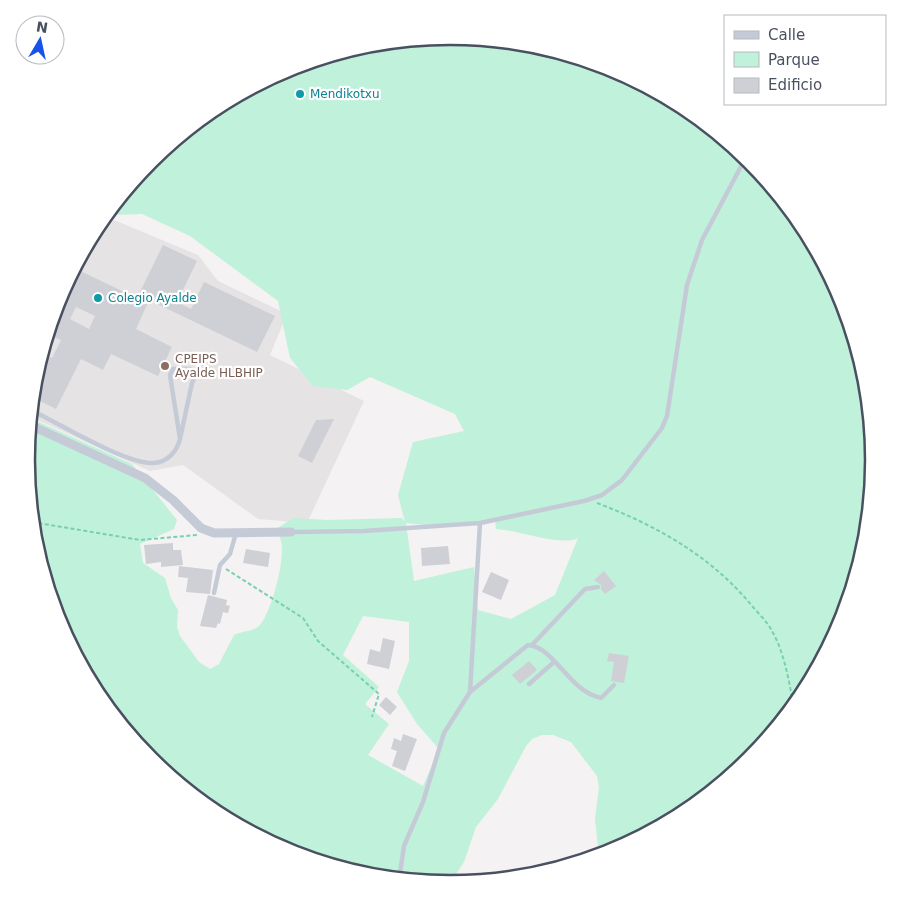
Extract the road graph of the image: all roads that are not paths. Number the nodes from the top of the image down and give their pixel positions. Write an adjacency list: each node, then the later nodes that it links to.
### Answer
1 (742, 165): 5 (lane)
2 (38, 414): 4 (lane)
3 (36, 429): 7 (street)
4 (180, 439): 4 (lane)
5 (480, 523): 6 (lane); 14 (lane)
6 (291, 532): 7 (street)
7 (236, 534): 9 (lane)
8 (598, 587): 10 (lane)
9 (214, 593)
10 (532, 645): 11 (lane); 14 (lane)
11 (554, 662): 12 (lane); 13 (lane)
12 (529, 684)
13 (614, 685)
14 (470, 692): 15 (lane)
15 (400, 872)

